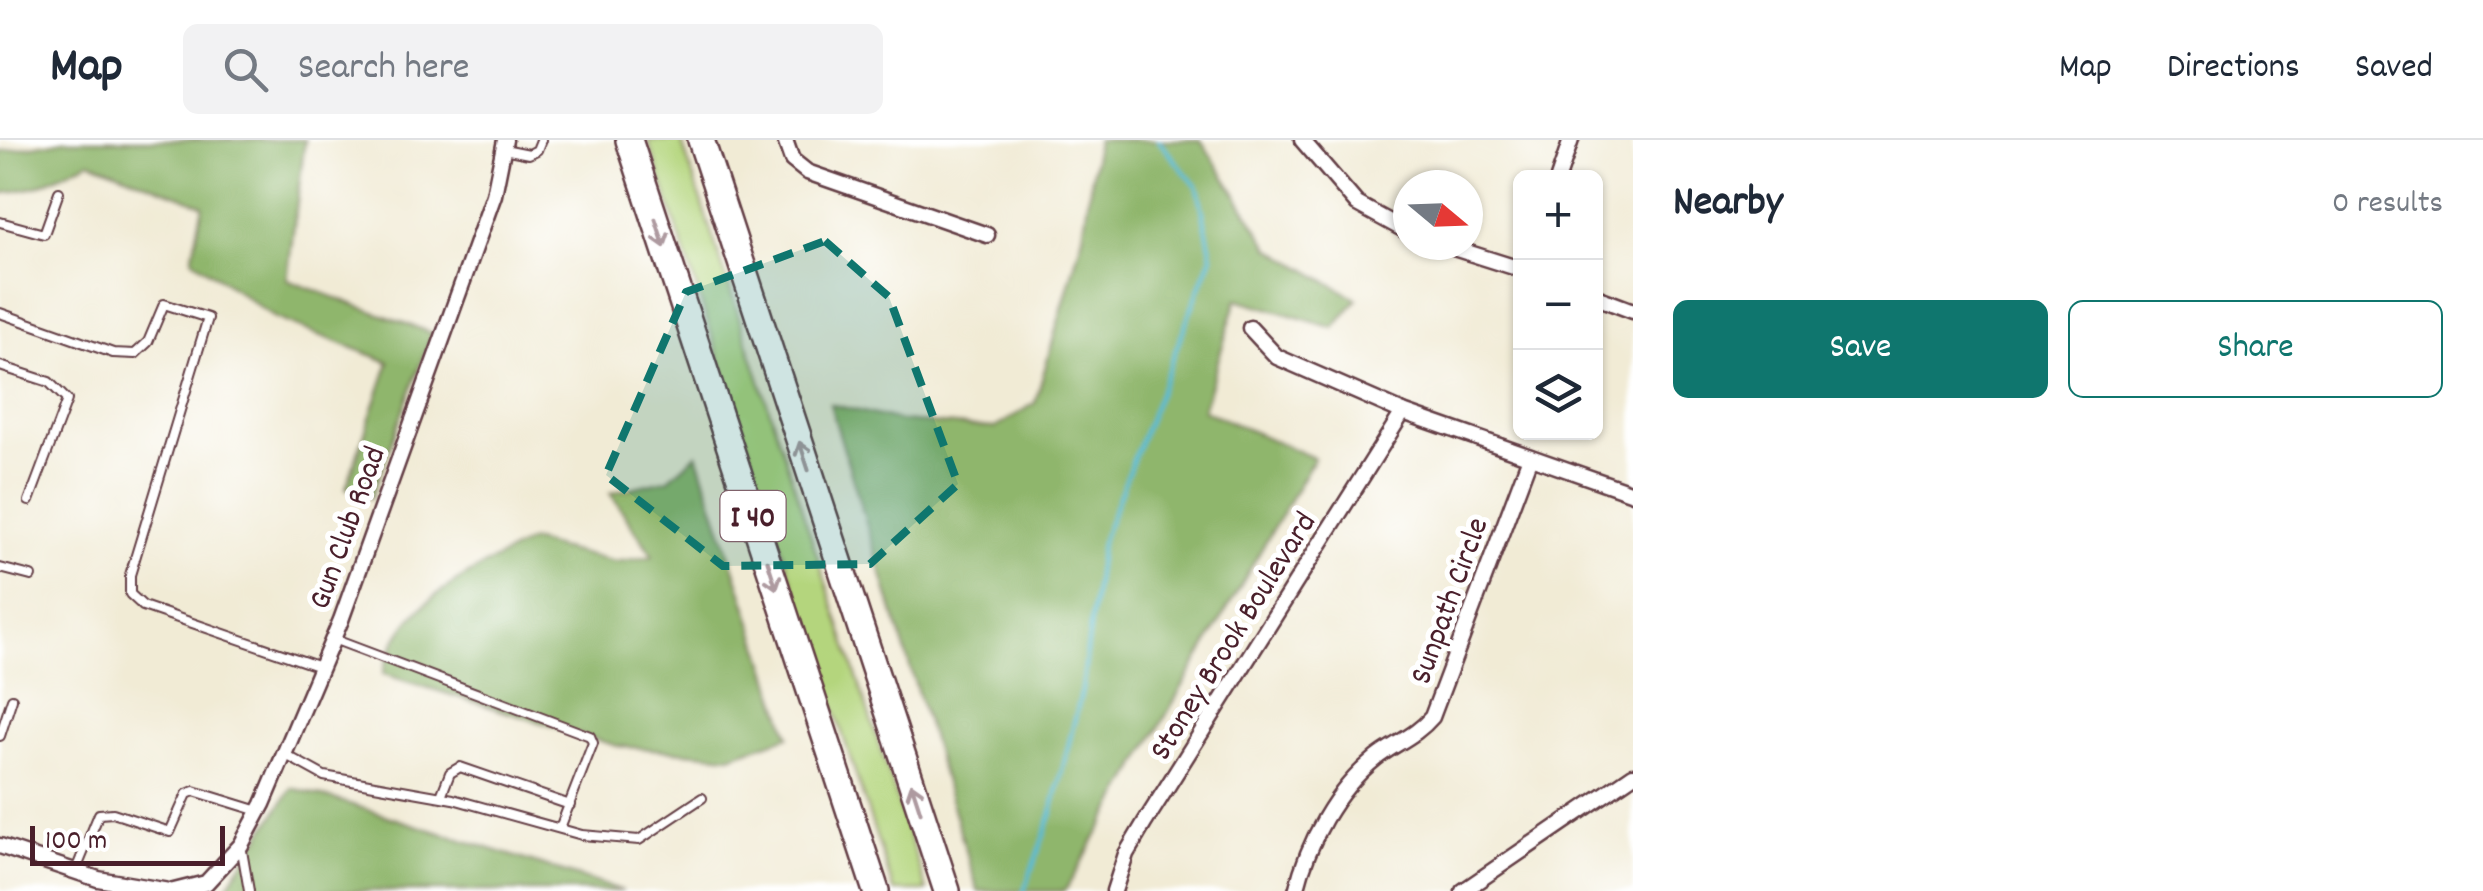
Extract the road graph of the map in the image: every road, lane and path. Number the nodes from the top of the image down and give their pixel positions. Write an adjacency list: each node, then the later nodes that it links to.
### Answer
1 (542, 140): 7 (lane)
2 (629, 140): 42 (highway, I 40, one-way to 42)
3 (701, 140): 43 (highway, I 40, one-way to 3)
4 (785, 140): 12 (street)
5 (1302, 140): 11 (street)
6 (1572, 140): 8 (street)
7 (504, 144): 26 (street, Gun Club Road)
8 (1561, 170)
9 (59, 192): 10 (lane)
10 (0, 222)
11 (1393, 224)
12 (987, 235)
13 (1483, 257): 14 (street)
14 (1513, 267)
15 (1603, 300): 16 (street)
16 (1633, 311)
17 (0, 313): 27 (lane)
18 (1250, 328): 20 (street)
19 (0, 366): 23 (lane)
20 (1403, 412): 21 (street); 44 (street, Stoney Brook Boulevard)
21 (1530, 457): 22 (street); 45 (street, Sunpath Circle)
22 (1633, 493)
23 (29, 501)
24 (0, 568): 25 (lane)
25 (31, 576)
26 (333, 639): 27 (street, Gun Club Road); 34 (lane)
27 (321, 667): 30 (street, Gun Club Road)
28 (12, 700): 29 (lane)
29 (0, 736)
30 (284, 754): 32 (lane); 35 (street, Gun Club Road)
31 (1633, 775): 46 (street)
32 (441, 796): 34 (lane); 36 (lane)
33 (702, 798): 36 (lane)
34 (570, 805): 36 (lane)
35 (260, 811): 37 (street, Gun Club Road); 39 (lane)
36 (560, 828)
37 (241, 845): 40 (street, Gun Club Road); 41 (lane)
38 (0, 846): 39 (street, Gun Club Road)
39 (75, 871): 40 (street, Gun Club Road)
40 (172, 891)
41 (249, 891)
42 (876, 891)
43 (946, 891)
44 (1114, 891)
45 (1296, 891)
46 (1462, 891)

